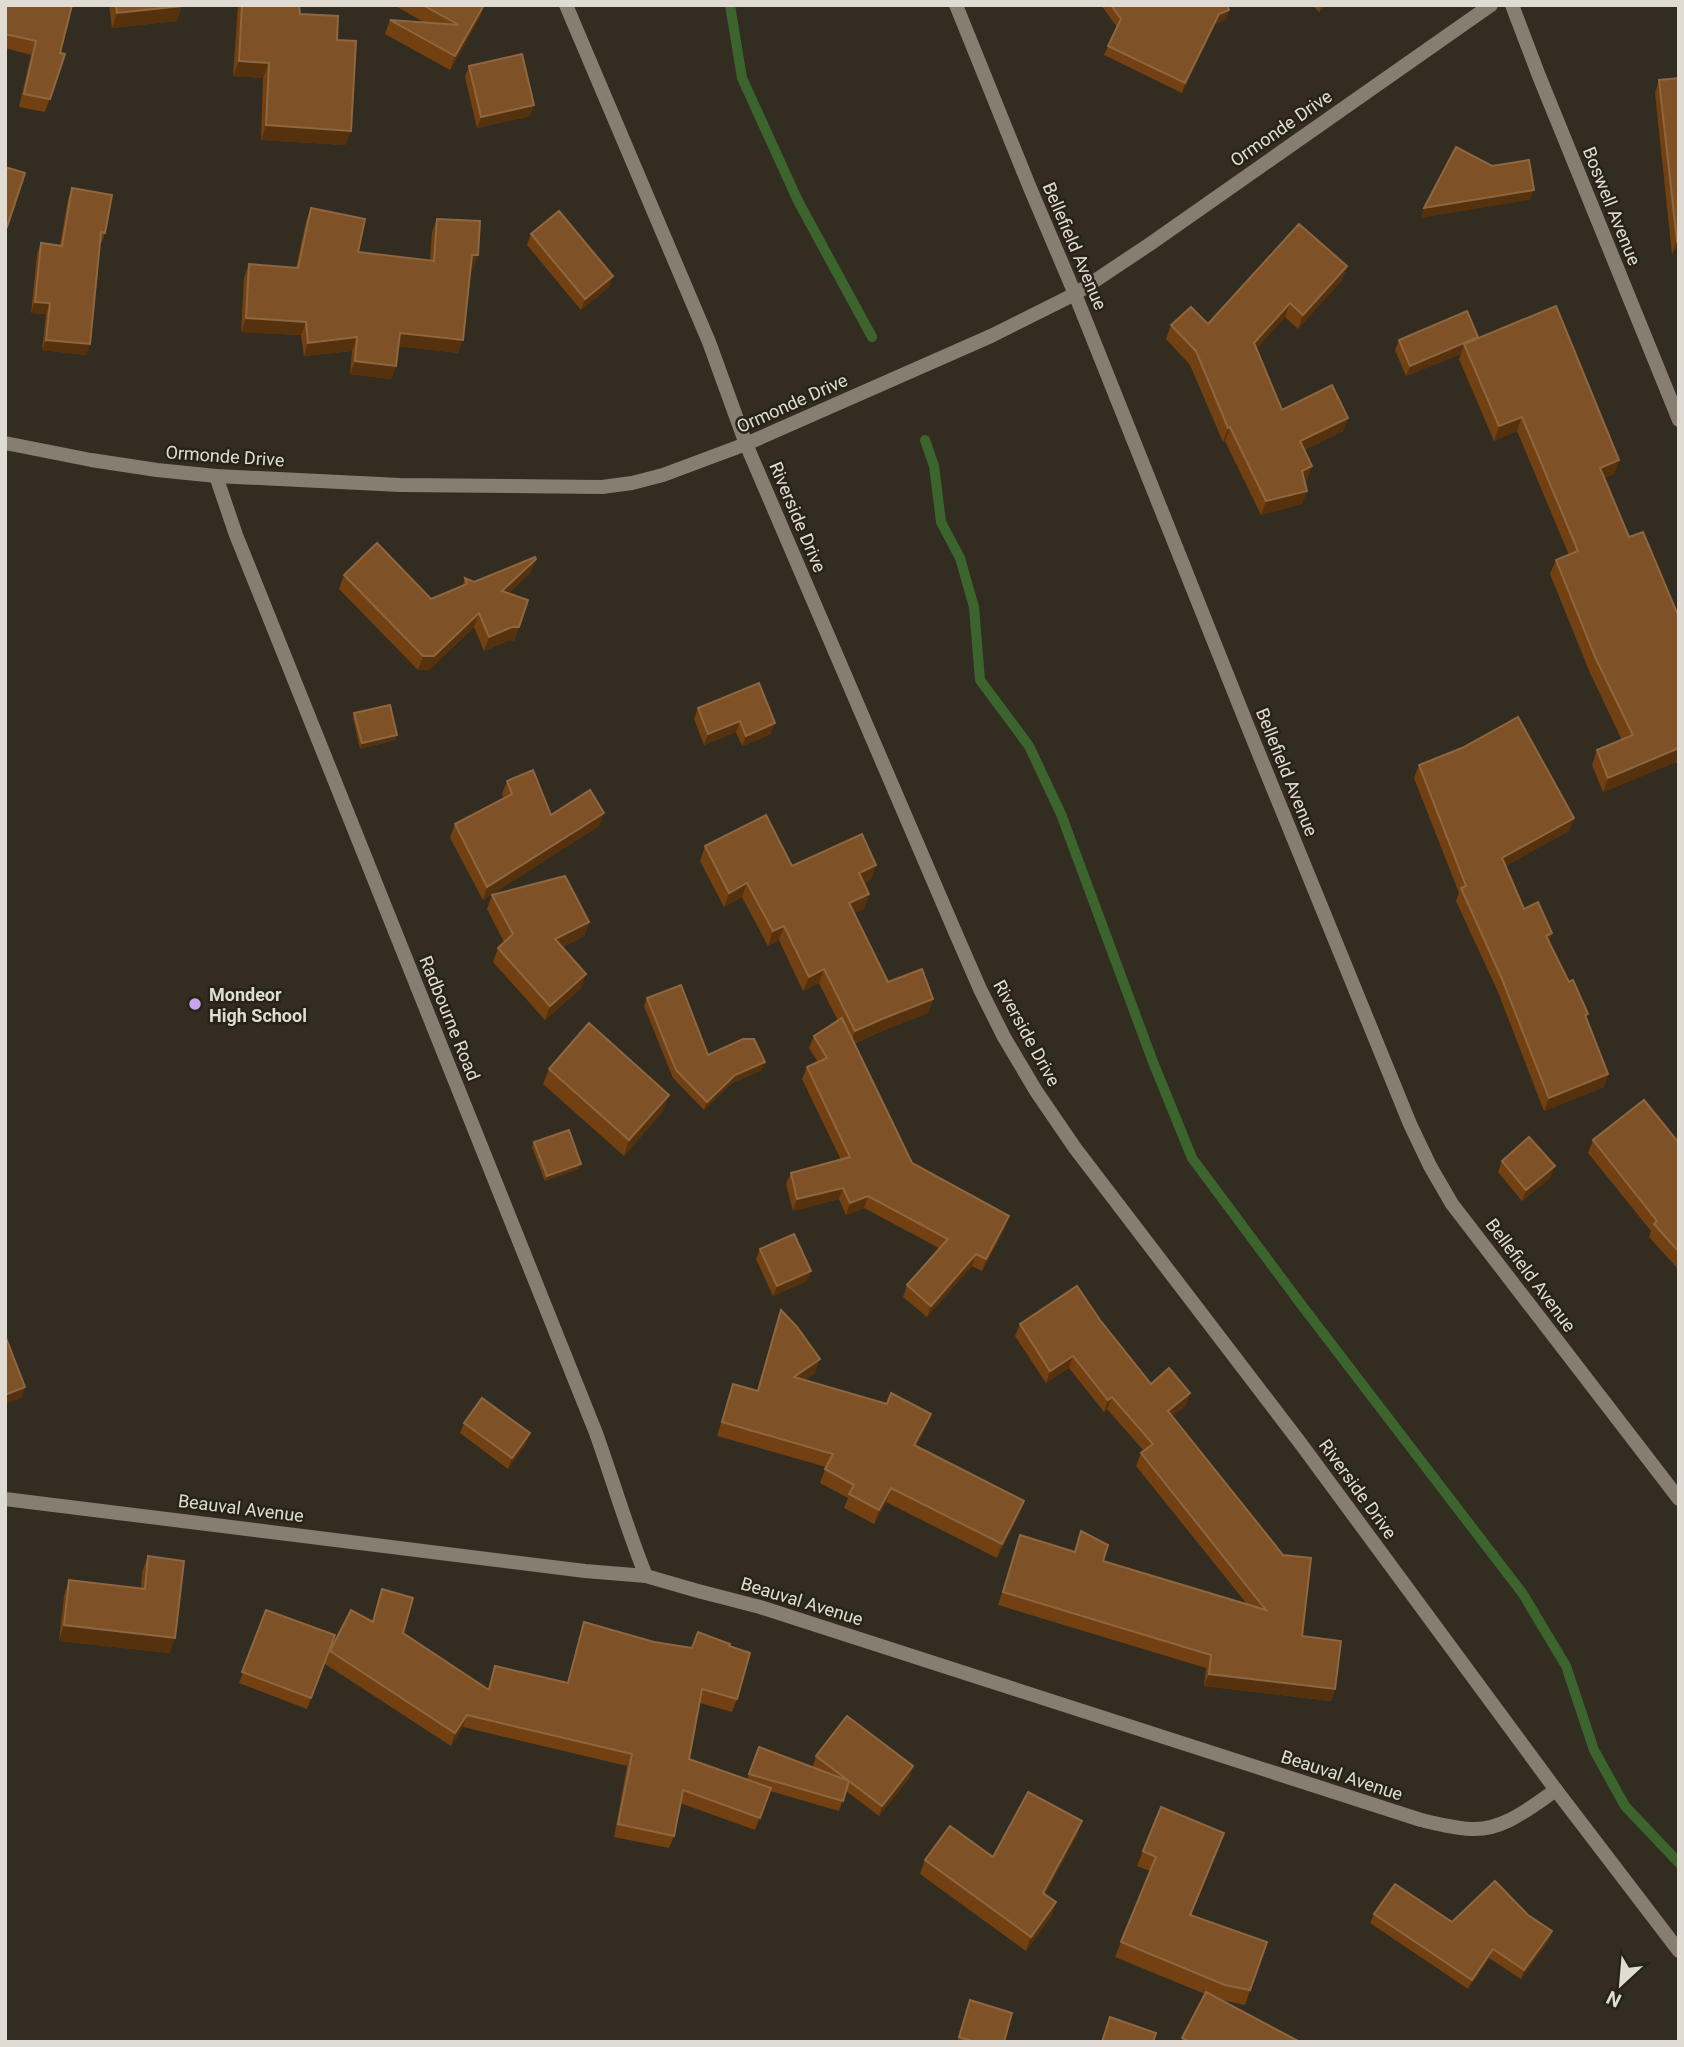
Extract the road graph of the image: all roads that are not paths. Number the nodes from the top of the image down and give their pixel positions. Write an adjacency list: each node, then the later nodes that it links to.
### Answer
1 (566, 5): 8 (street, Riverside Drive)
2 (956, 5): 5 (street, Bellefield Avenue)
3 (1491, 5): 5 (street, Ormonde Drive)
4 (1512, 5): 6 (street, Boswell Avenue)
5 (1075, 294): 8 (street, Ormonde Drive); 11 (street, Bellefield Avenue)
6 (1679, 420)
7 (5, 443): 9 (street, Ormonde Drive)
8 (746, 444): 9 (street, Ormonde Drive); 13 (street, Riverside Drive)
9 (216, 476): 12 (street, Radbourne Road)
10 (5, 1499): 12 (street, Beauval Avenue)
11 (1679, 1499)
12 (646, 1576): 13 (street, Beauval Avenue)
13 (1556, 1790): 14 (street, Riverside Drive)
14 (1679, 1951)

